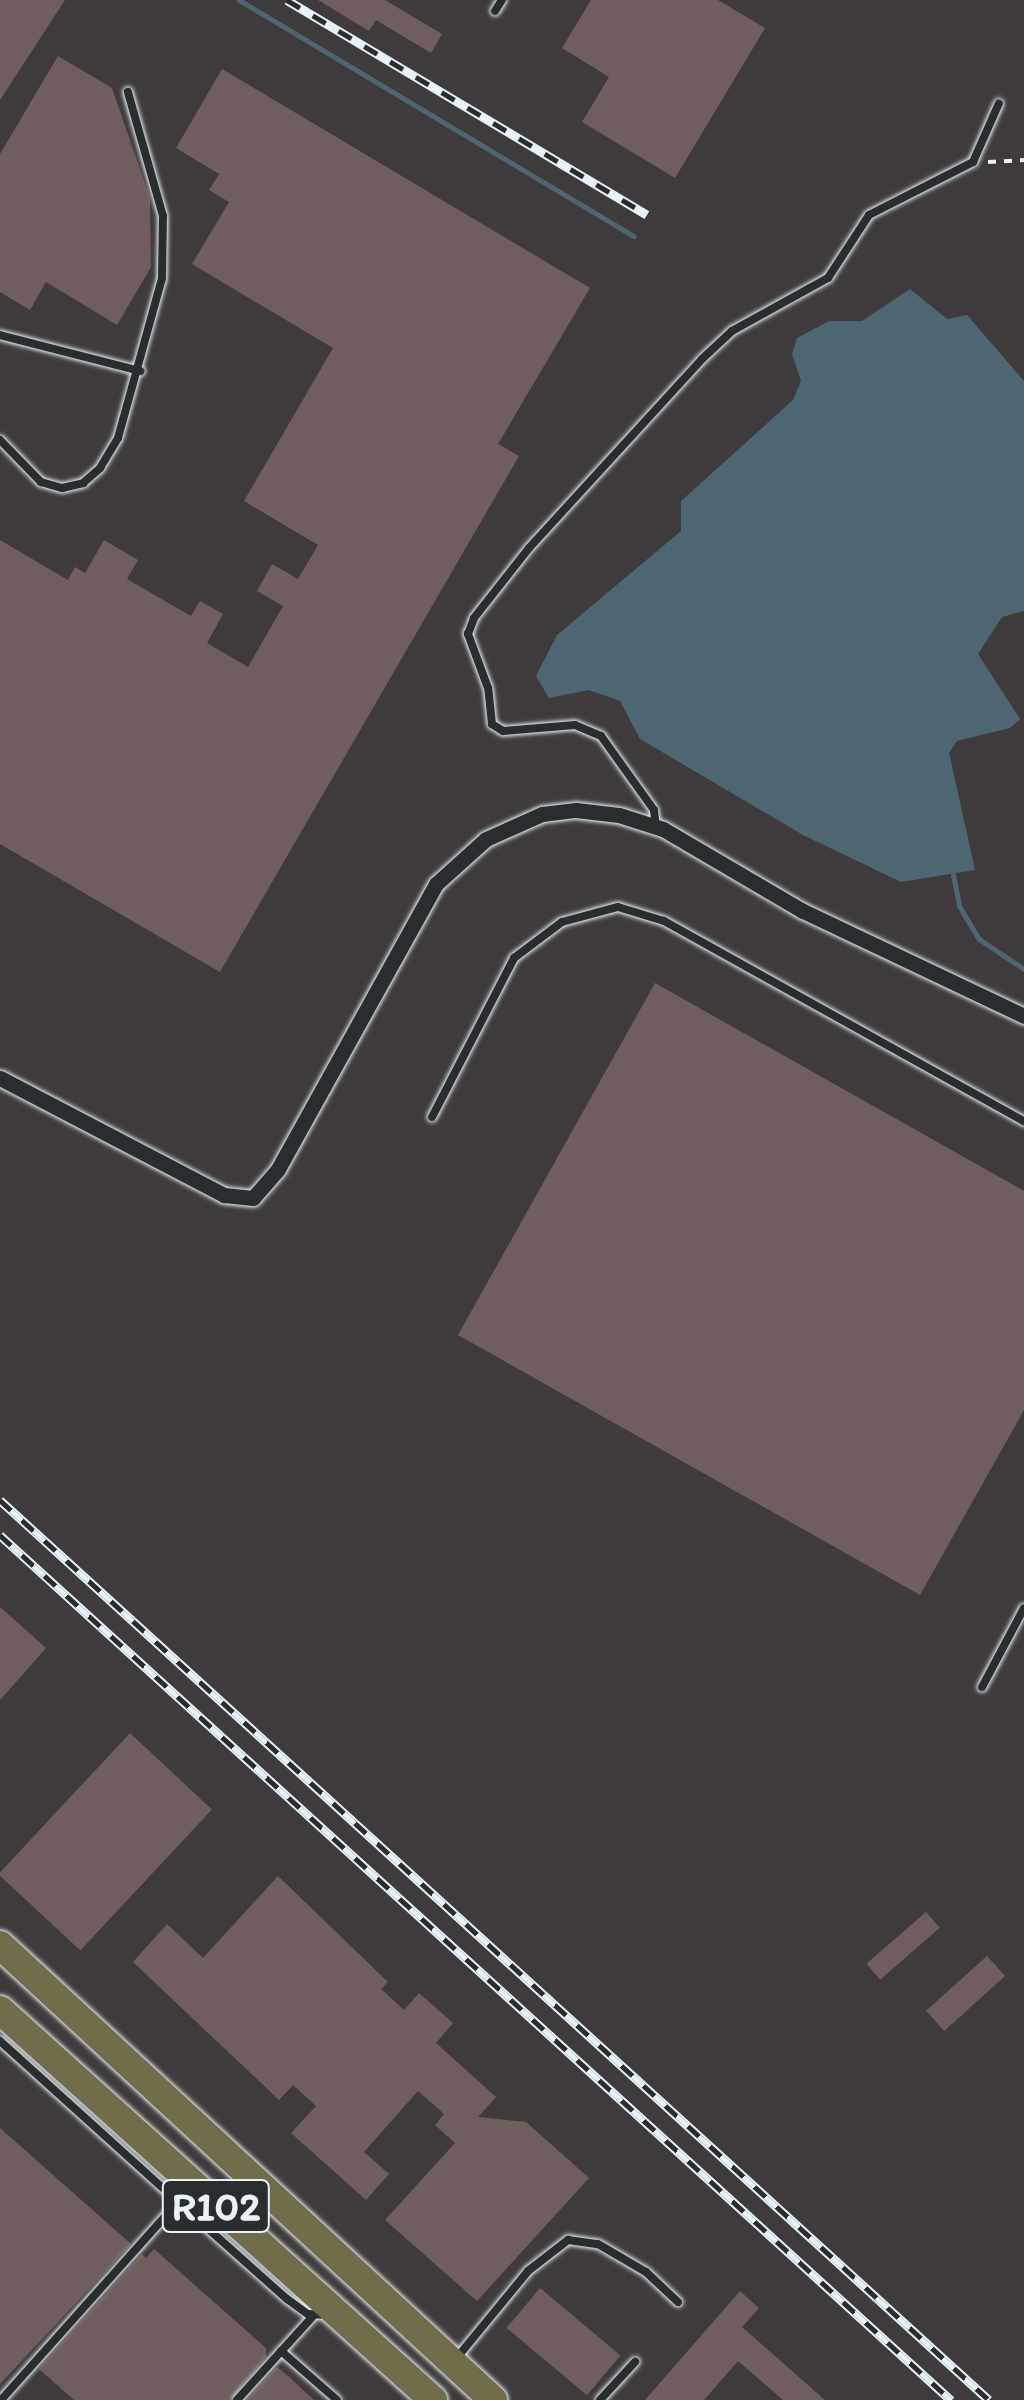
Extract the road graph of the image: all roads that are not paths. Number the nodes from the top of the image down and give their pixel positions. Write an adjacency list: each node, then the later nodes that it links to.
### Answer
1 (502, 0): 2 (lane)
2 (496, 11)
3 (128, 92): 6 (lane)
4 (999, 103): 8 (lane)
5 (0, 335): 6 (lane)
6 (140, 370): 7 (lane)
7 (0, 440)
8 (656, 827): 9 (street); 10 (street)
9 (1024, 1016)
10 (0, 1078)
11 (432, 1117): 12 (lane)
12 (1024, 1121)
13 (1024, 1608): 14 (lane)
14 (982, 1686)
15 (0, 1945): 16 (highway, R102)
16 (35, 1976): 17 (highway); 24 (highway, R102)
17 (0, 2010): 19 (highway, R102)
18 (0, 2040): 19 (lane)
19 (185, 2194): 21 (highway, R102); 25 (lane)
20 (678, 2302): 24 (lane)
21 (326, 2315): 22 (lane); 28 (highway, R102)
22 (281, 2351): 26 (lane); 27 (lane)
23 (635, 2362): 30 (lane)
24 (453, 2363): 29 (highway, R102)
25 (1, 2400)
26 (237, 2400)
27 (337, 2400)
28 (433, 2400)
29 (493, 2400)
30 (600, 2400)

